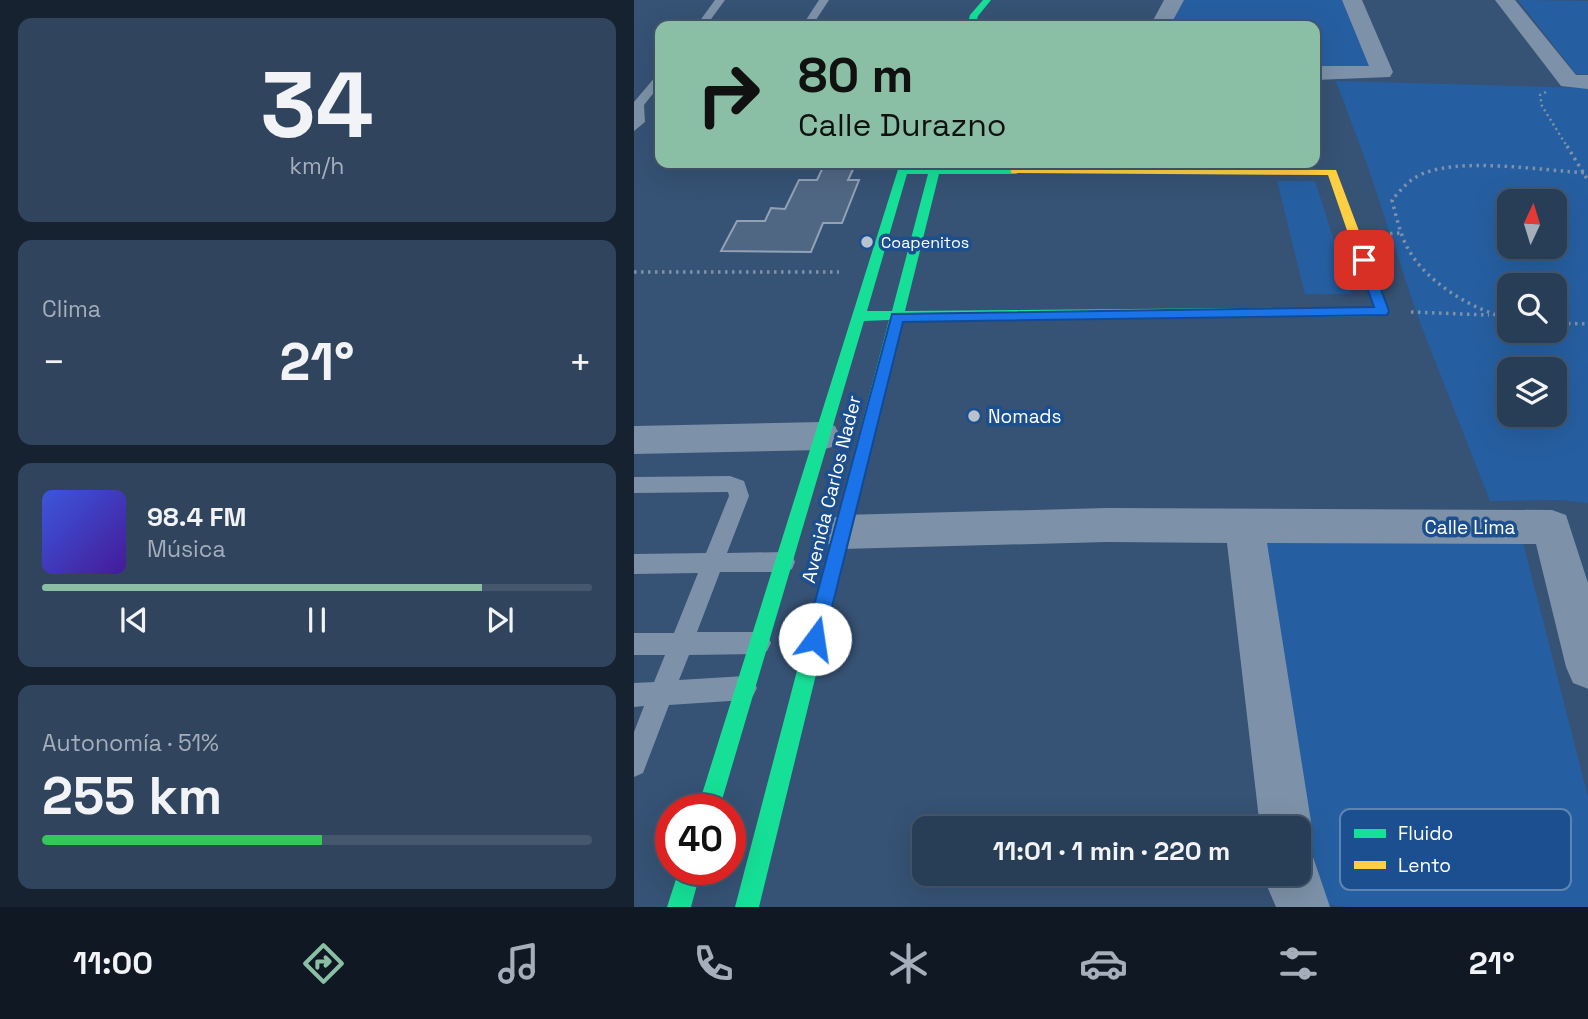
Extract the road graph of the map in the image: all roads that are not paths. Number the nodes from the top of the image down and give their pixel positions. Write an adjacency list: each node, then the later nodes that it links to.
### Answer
1 (720, 0): 7 (lane)
2 (824, 0): 8 (lane)
3 (987, 0): 9 (street)
4 (1174, 0): 10 (street)
5 (1352, 0): 11 (street)
6 (1505, 0): 12 (street)
7 (705, 21)
8 (810, 21)
9 (972, 21)
10 (1163, 21)
11 (1320, 73)
12 (1579, 82)
13 (655, 84): 14 (lane)
14 (634, 127)
15 (904, 168): 18 (street, Avenida Carlos Nader)
16 (935, 168): 19 (street, Avenida Carlos Nader)
17 (1014, 168): 19 (street)
18 (859, 316): 19 (street); 20 (street, Avenida Carlos Nader)
19 (897, 317): 24 (street, Avenida Carlos Nader)
20 (822, 436): 21 (street); 25 (street, Avenida Carlos Nader)
21 (634, 440)
22 (634, 485): 26 (lane)
23 (1245, 526): 24 (street, Calle Lima); 31 (street, Calle Lima); 37 (street)
24 (842, 532): 41 (street, Avenida Carlos Nader)
25 (784, 562): 26 (lane); 28 (street, Avenida Carlos Nader)
26 (713, 563): 27 (lane); 30 (lane)
27 (634, 564)
28 (759, 643): 30 (lane); 32 (street, Avenida Carlos Nader)
29 (634, 645): 30 (lane)
30 (681, 645): 33 (lane)
31 (1588, 667)
32 (745, 688): 33 (lane); 36 (street, Avenida Carlos Nader)
33 (661, 694): 34 (lane); 35 (lane)
34 (634, 695)
35 (634, 764)
36 (713, 794)
37 (1284, 816)
38 (686, 885): 40 (street)
39 (1294, 886): 42 (street)
40 (679, 907)
41 (747, 907)
42 (1303, 907)

